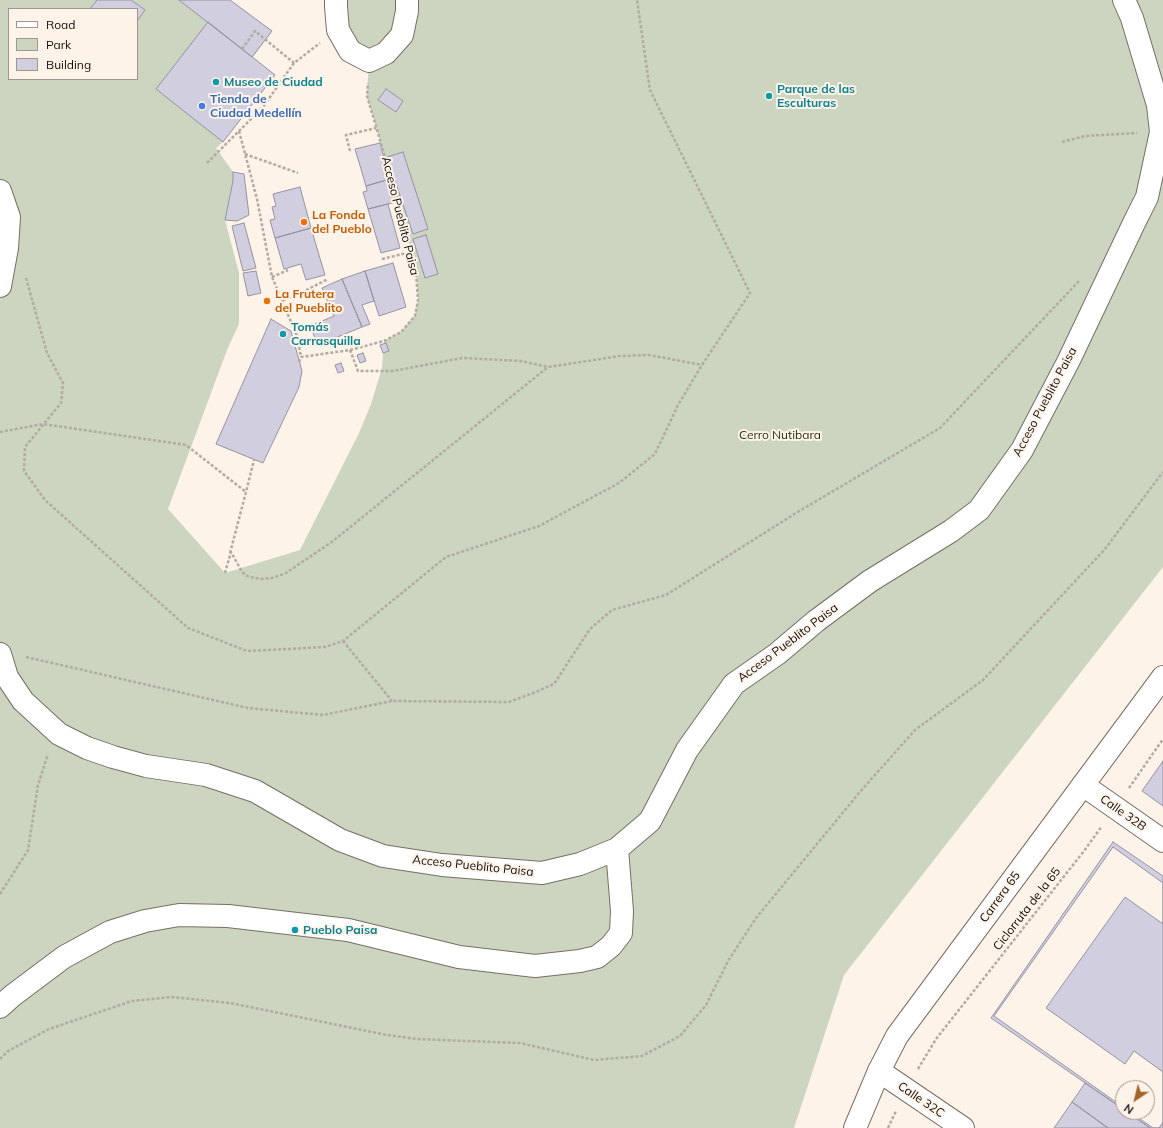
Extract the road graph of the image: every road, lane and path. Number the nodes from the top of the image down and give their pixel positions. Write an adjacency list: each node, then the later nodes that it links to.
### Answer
1 (336, 0): 5 (street)
2 (407, 0): 7 (street)
3 (637, 0): 30 (path)
4 (1124, 0): 11 (street, Acceso Pueblito Paisa)
5 (338, 30): 7 (street); 8 (path)
6 (242, 49): 8 (path)
7 (369, 61): 9 (path, Acceso Pueblito Paisa)
8 (294, 63): 10 (path)
9 (376, 128): 13 (path); 18 (path, Acceso Pueblito Paisa)
10 (239, 130): 14 (path); 15 (path)
11 (1161, 132): 12 (path); 46 (street, Acceso Pueblito Paisa)
12 (1062, 142)
13 (350, 151)
14 (245, 154): 16 (path); 21 (path)
15 (207, 163)
16 (298, 173)
17 (0, 191): 25 (street)
18 (411, 252): 19 (path); 27 (path, Acceso Pueblito Paisa)
19 (382, 259)
20 (288, 270): 21 (path)
21 (272, 277): 26 (path)
22 (26, 278): 32 (path)
23 (328, 280): 26 (path)
24 (1080, 280): 40 (path)
25 (0, 286)
26 (283, 300): 28 (path)
27 (350, 350): 28 (path, Acceso Pueblito Paisa); 31 (path)
28 (301, 357): 29 (path)
29 (299, 362)
30 (702, 365): 31 (path); 36 (path)
31 (548, 367): 35 (path)
32 (43, 424): 33 (path); 35 (path); 36 (path)
33 (0, 432)
34 (254, 460): 35 (path)
35 (246, 492)
36 (343, 642): 40 (path)
37 (0, 654): 41 (street, Acceso Pueblito Paisa)
38 (23, 656): 40 (path)
39 (1163, 677): 43 (street, Carrera 65)
40 (392, 701)
41 (59, 734): 46 (street, Acceso Pueblito Paisa); 47 (path)
42 (1163, 739): 44 (path, Ciclorruta de la 65)
43 (1083, 785): 44 (street, Calle 32B); 49 (street, Carrera 65)
44 (1115, 807): 45 (street, Calle 32B); 50 (path, Ciclorruta de la 65)
45 (1163, 840)
46 (617, 849): 48 (street)
47 (0, 894)
48 (0, 1007)
49 (879, 1071): 50 (street, Calle 32C); 51 (street, Carrera 65)
50 (906, 1090): 52 (street, Calle 32C)
51 (855, 1128)
52 (963, 1128)

